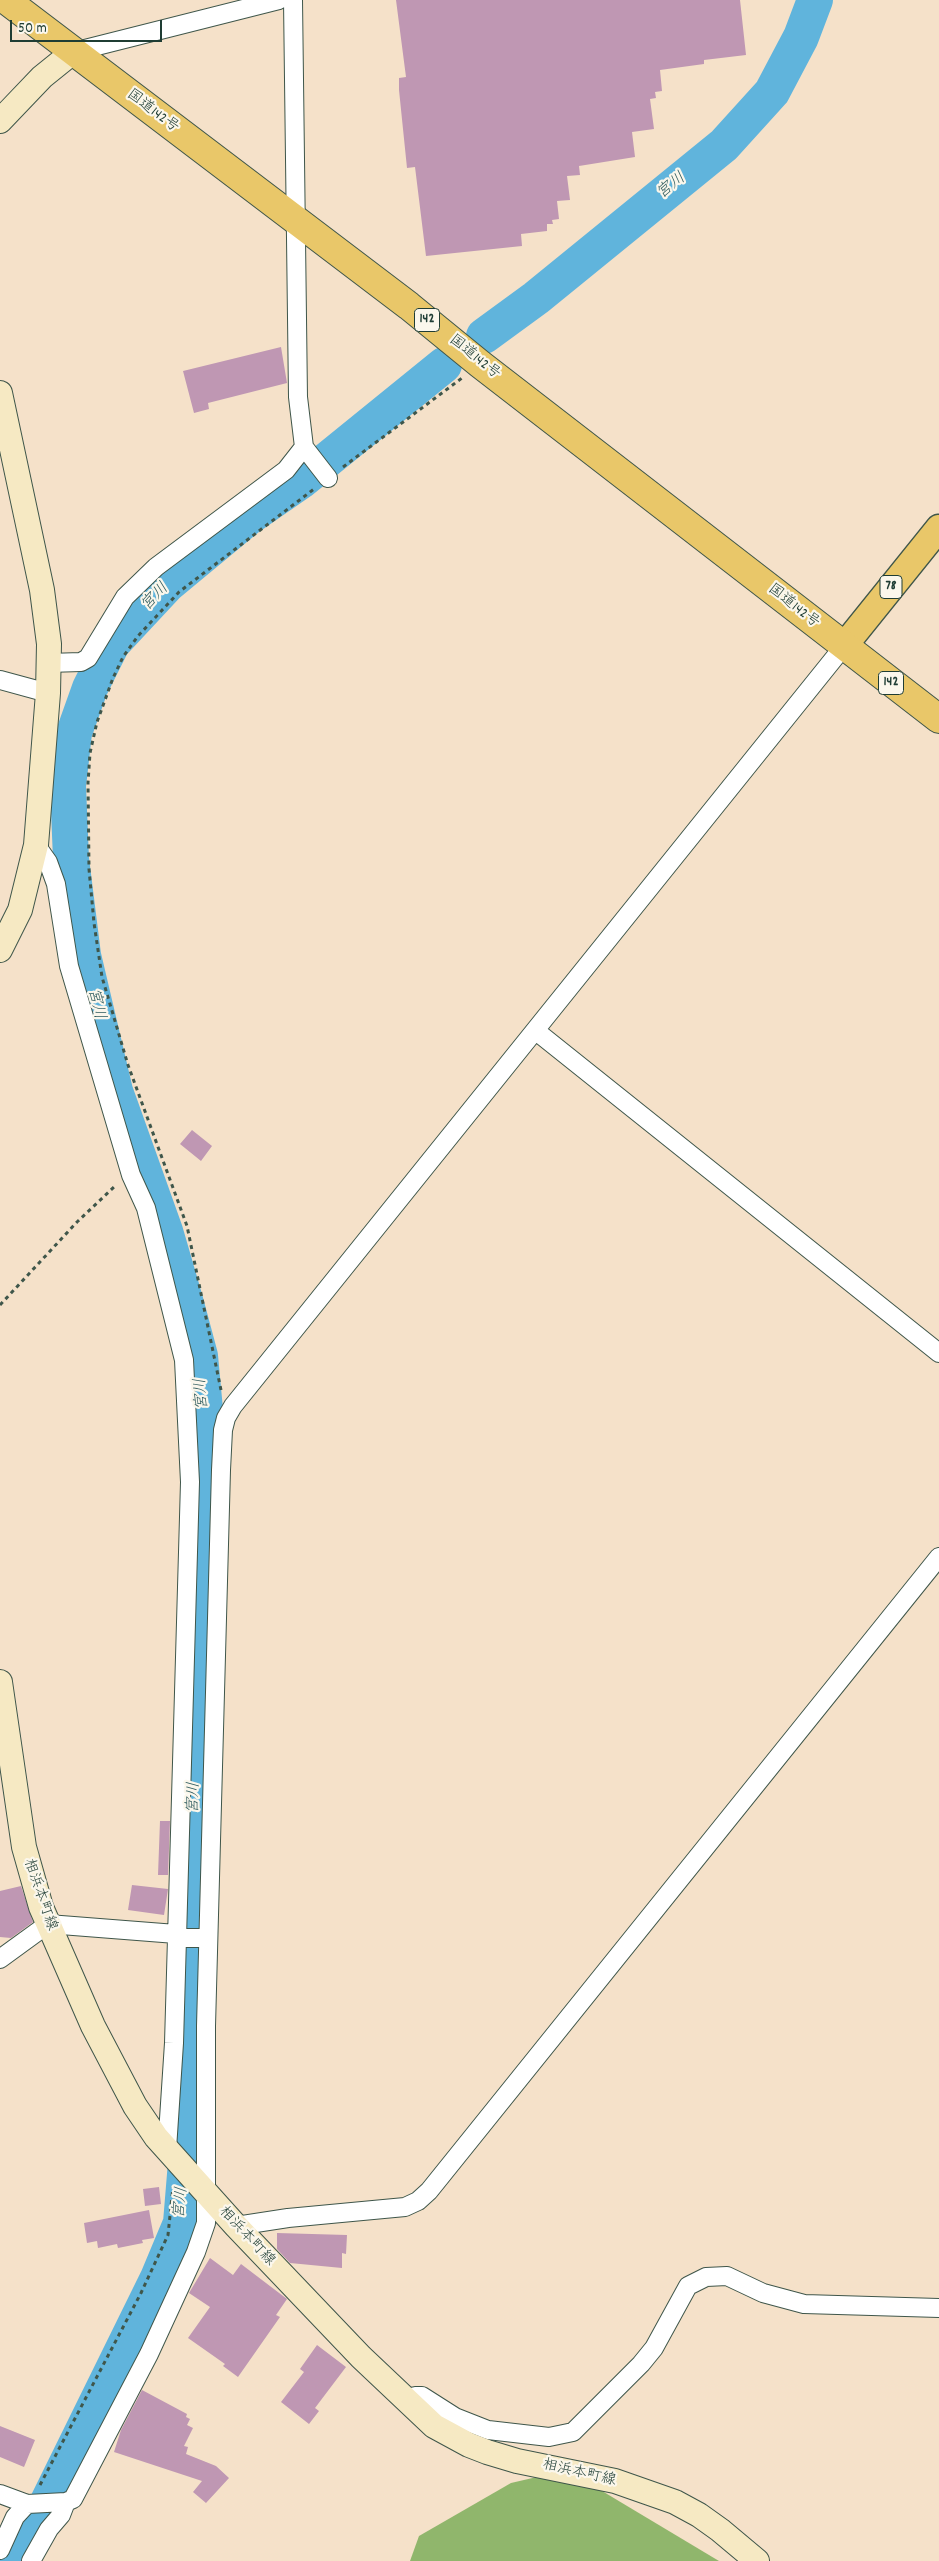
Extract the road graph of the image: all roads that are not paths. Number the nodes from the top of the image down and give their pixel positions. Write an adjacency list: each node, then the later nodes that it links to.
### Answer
1 (6, 0): 4 (highway, 国道142号 / 142)
2 (279, 0): 4 (street)
3 (293, 0): 6 (street)
4 (73, 52): 5 (main road); 6 (highway, 国道142号 / 142)
5 (0, 121)
6 (298, 221): 8 (street); 11 (highway, 国道142号 / 142)
7 (0, 393): 12 (main road)
8 (308, 451): 9 (street); 12 (street)
9 (326, 475)
10 (939, 528): 11 (main road, 78)
11 (844, 646): 15 (highway, 国道142号 / 142); 18 (street)
12 (48, 663): 14 (main road)
13 (0, 680): 14 (street)
14 (48, 693): 16 (main road)
15 (939, 719)
16 (36, 845): 17 (main road); 23 (street)
17 (0, 950)
18 (536, 1031): 19 (street); 24 (street)
19 (939, 1353)
20 (939, 1557): 28 (street)
21 (0, 1682): 22 (main road, 相浜本町線)
22 (48, 1924): 23 (street); 25 (street); 26 (main road, 相浜本町線)
23 (179, 1936): 24 (street); 26 (street)
24 (205, 1938): 27 (street)
25 (0, 1959)
26 (172, 2154): 27 (main road, 相浜本町線)
27 (201, 2188): 28 (main road, 相浜本町線); 32 (street)
28 (236, 2226): 30 (main road, 相浜本町線)
29 (939, 2308): 30 (street)
30 (408, 2403): 36 (main road, 相浜本町線)
31 (0, 2494): 33 (street)
32 (64, 2502): 33 (street); 35 (street)
33 (31, 2503): 34 (street)
34 (0, 2550)
35 (31, 2561)
36 (757, 2561)

